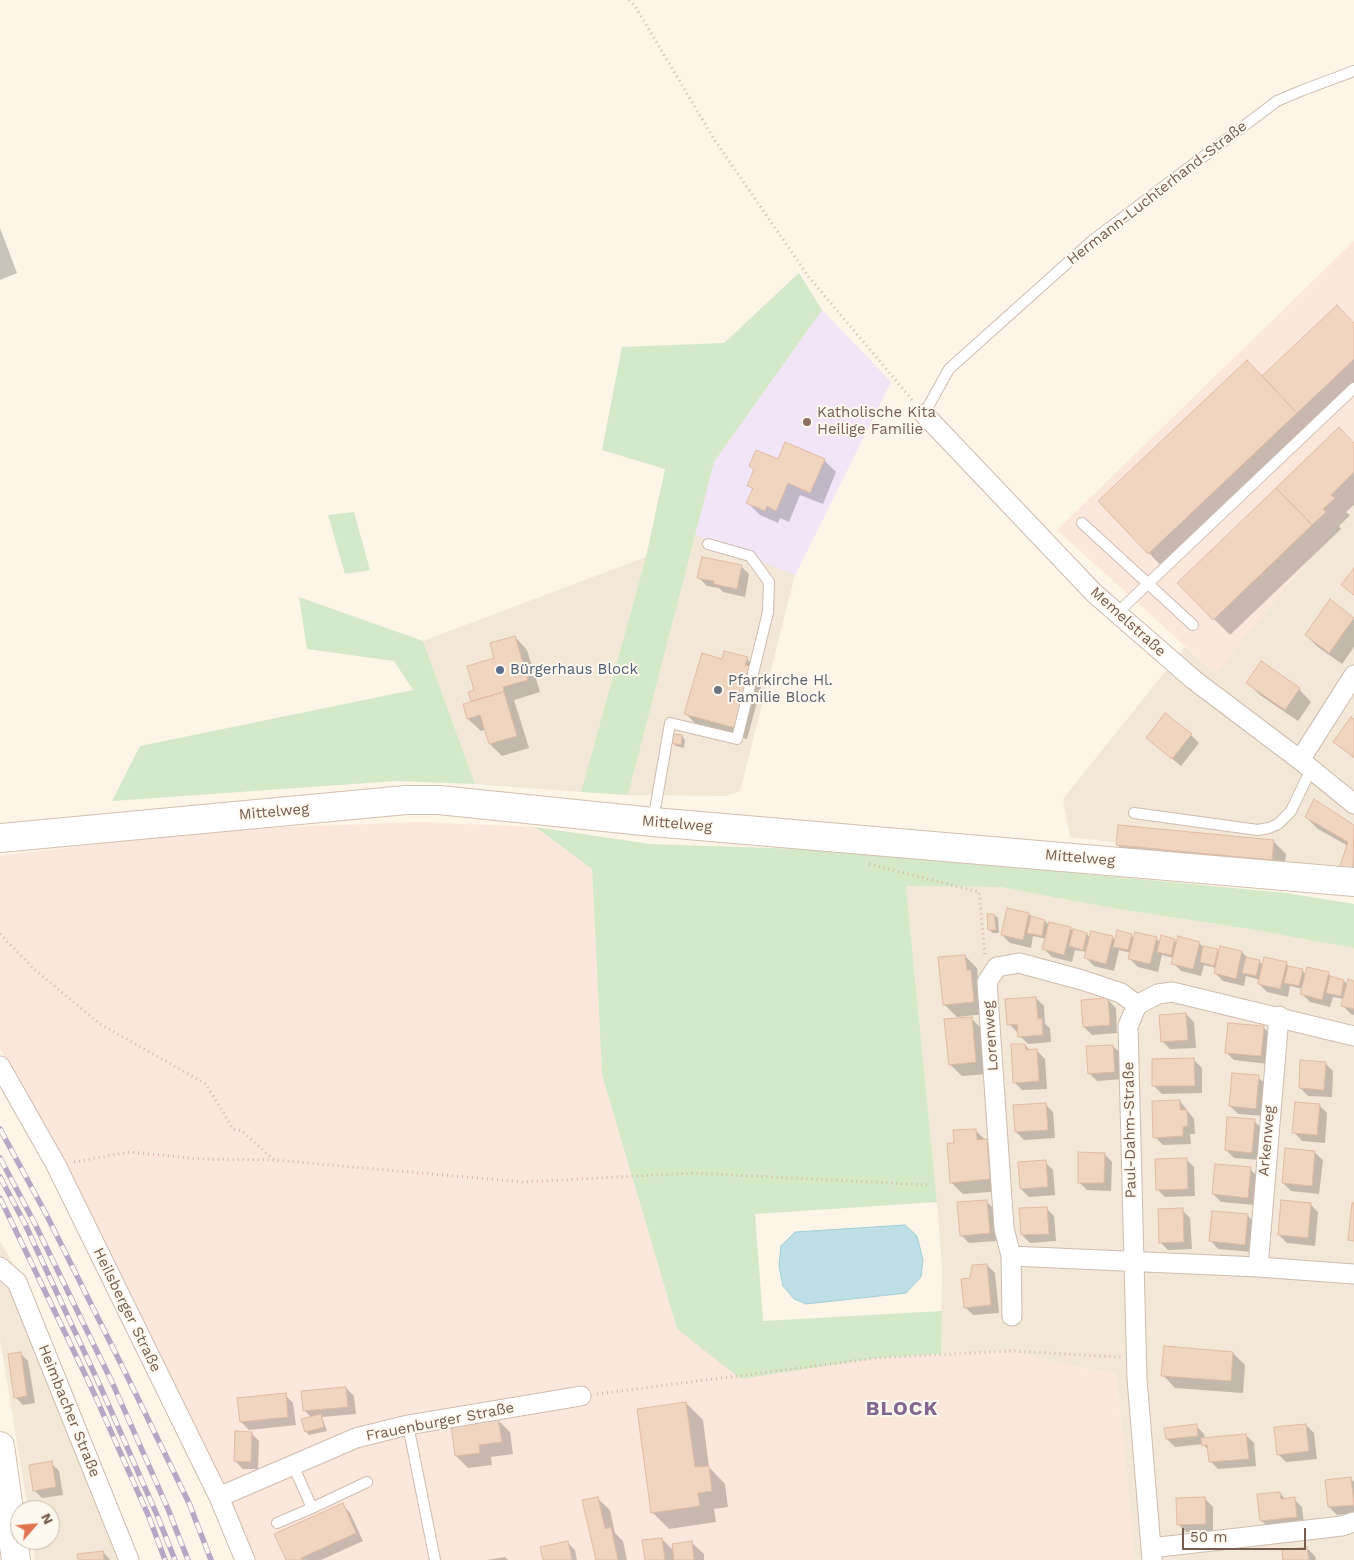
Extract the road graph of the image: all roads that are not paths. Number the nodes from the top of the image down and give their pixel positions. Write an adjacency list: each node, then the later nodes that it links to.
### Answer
1 (1354, 72): 3 (lane, Hermann-Luchterhand-Straße)
2 (1354, 388): 6 (lane)
3 (924, 414): 7 (street, Memelstraße)
4 (1082, 523): 6 (lane)
5 (708, 544): 13 (lane)
6 (1147, 584): 7 (lane); 8 (lane)
7 (1117, 613): 10 (street, Memelstraße)
8 (1193, 625)
9 (1354, 675): 10 (street)
10 (1305, 764): 11 (street, Memelstraße); 12 (lane)
11 (1354, 804)
12 (1134, 813)
13 (653, 822): 14 (main road, Mittelweg); 15 (main road, Mittelweg)
14 (0, 838)
15 (1354, 882)
16 (1138, 1005): 17 (street); 20 (street, Lorenweg); 21 (street, Paul-Dahm-Straße)
17 (1279, 1016): 18 (street); 23 (street, Arkenweg)
18 (1354, 1036)
19 (0, 1066): 31 (street, Heilsberger Straße)
20 (1011, 1256): 21 (street); 25 (street, Lorenweg)
21 (1134, 1261): 23 (street); 35 (street, Paul-Dahm-Straße)
22 (0, 1267): 37 (street, Heimbacher Straße)
23 (1258, 1267): 24 (street)
24 (1354, 1274)
25 (1012, 1316)
26 (582, 1396): 27 (street, Frauenburger Straße)
27 (408, 1425): 29 (street, Frauenburger Straße); 39 (lane)
28 (0, 1446): 36 (main road)
29 (293, 1465): 31 (street, Frauenburger Straße); 32 (lane)
30 (368, 1482): 32 (lane)
31 (219, 1497): 38 (street, Heilsberger Straße)
32 (312, 1508): 34 (lane)
33 (1354, 1522): 35 (street)
34 (277, 1523)
35 (1152, 1554)
36 (16, 1560)
37 (129, 1560)
38 (244, 1560)
39 (436, 1560)

